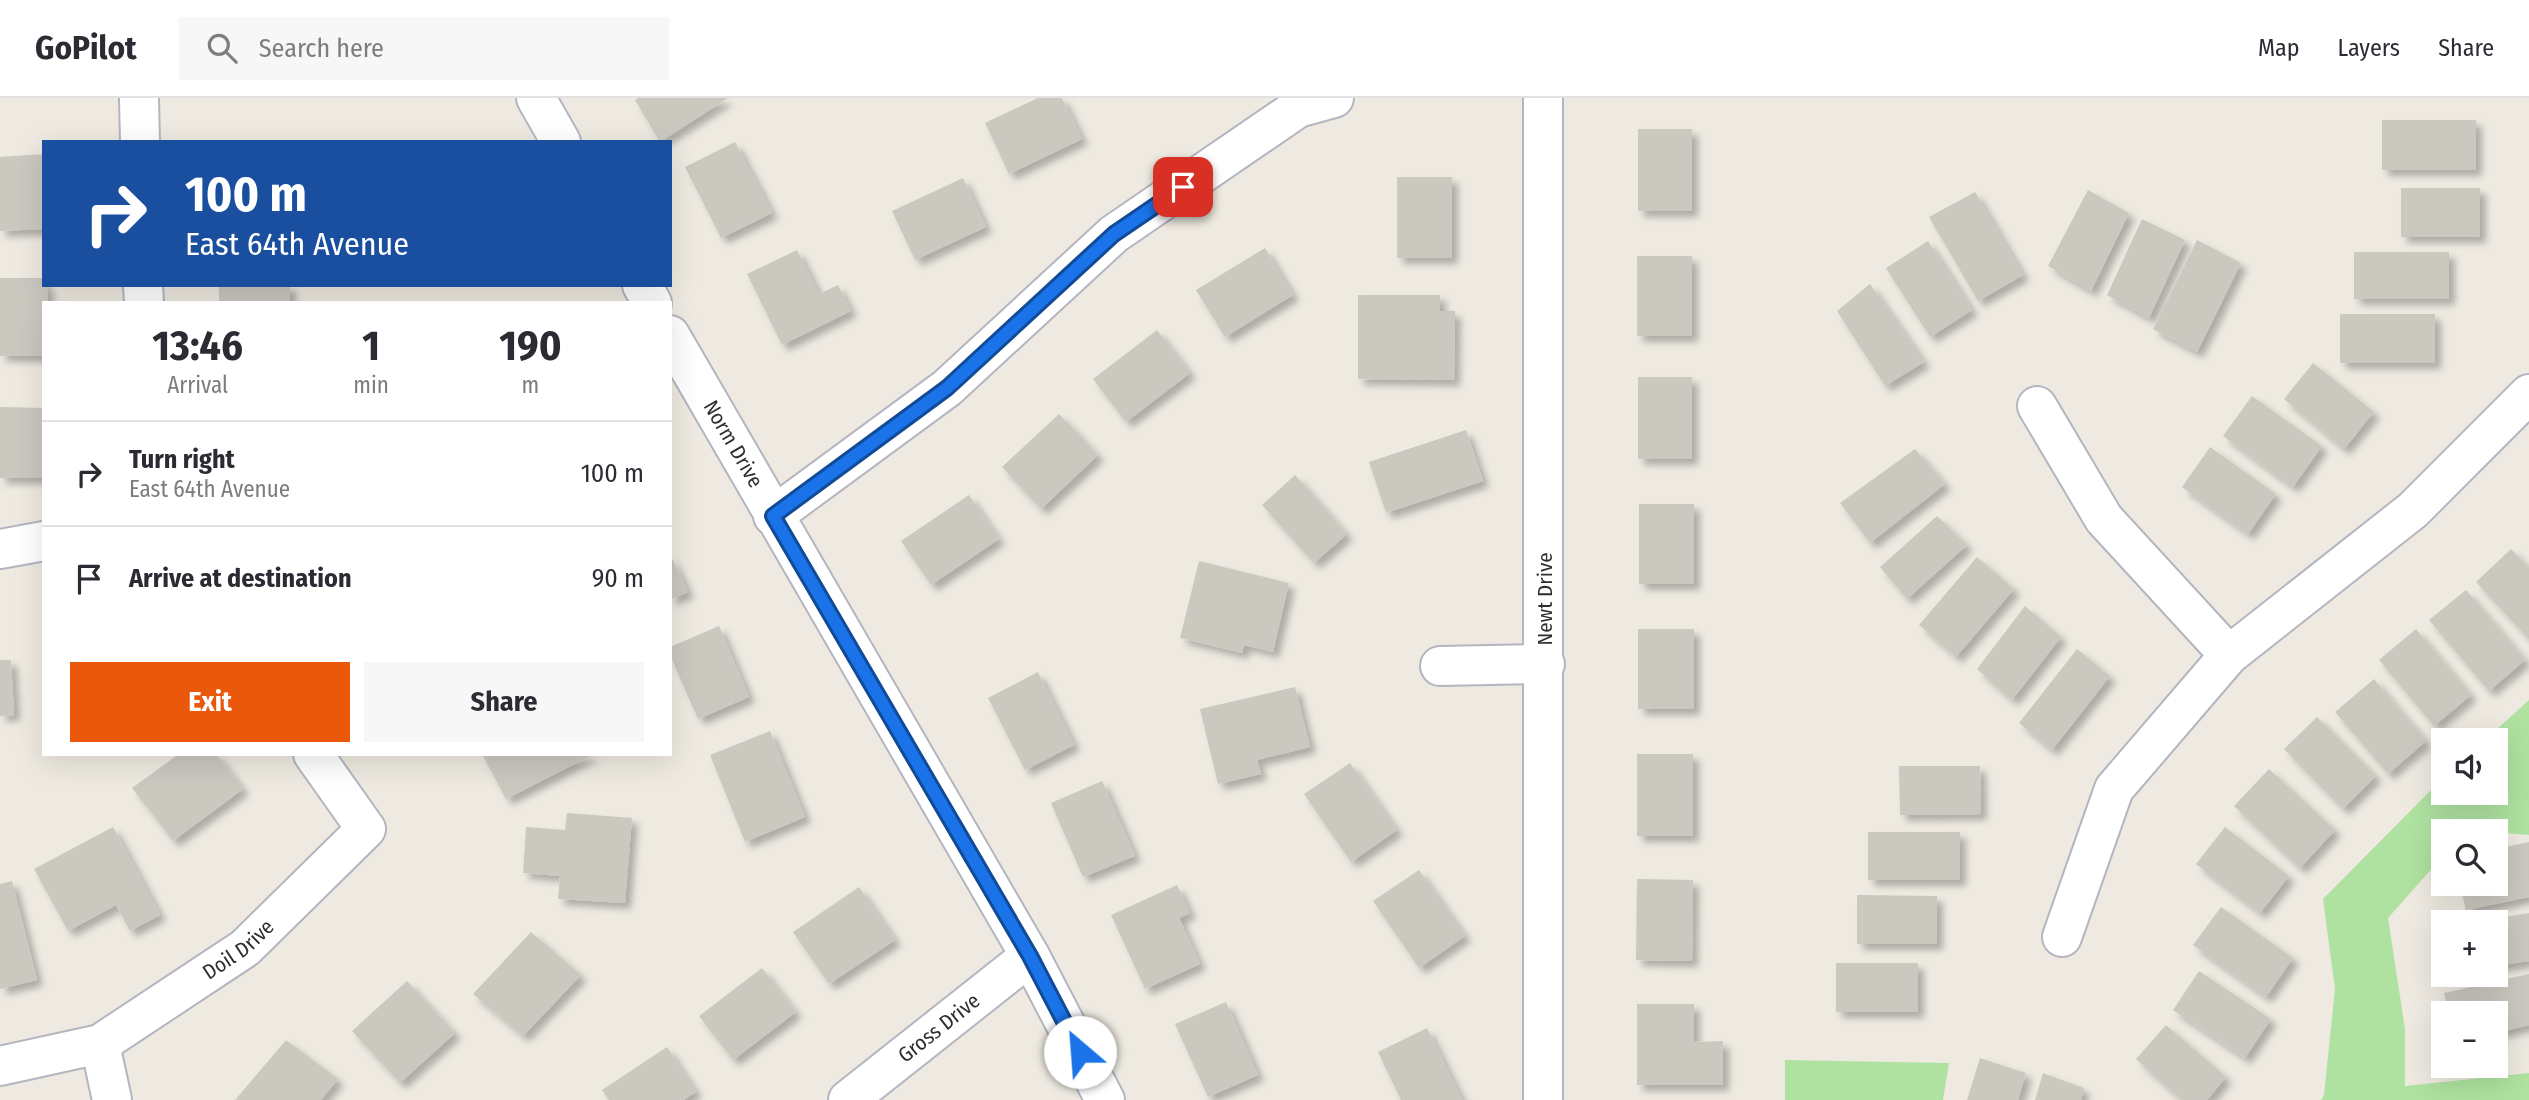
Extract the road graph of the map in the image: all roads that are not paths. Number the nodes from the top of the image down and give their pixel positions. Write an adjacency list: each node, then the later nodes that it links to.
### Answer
1 (139, 98): 5 (street)
2 (536, 98): 6 (street)
3 (1334, 98): 10 (street)
4 (1543, 98): 14 (street, Newt Drive)
5 (140, 140)
6 (560, 140)
7 (672, 339): 10 (street, Norm Drive)
8 (2529, 394): 13 (street)
9 (2037, 406): 13 (street)
10 (773, 516): 18 (street, Norm Drive)
11 (42, 541): 12 (street)
12 (0, 549)
13 (2229, 654): 17 (street)
14 (1545, 664): 15 (street); 24 (street, Newt Drive)
15 (1440, 666)
16 (314, 756): 19 (street, Doil Drive)
17 (2062, 937)
18 (1030, 956): 22 (street, Gross Drive); 23 (street, Norm Drive)
19 (100, 1044): 20 (street, Doil Drive); 21 (street)
20 (0, 1066)
21 (111, 1100)
22 (848, 1100)
23 (1105, 1100)
24 (1543, 1100)

